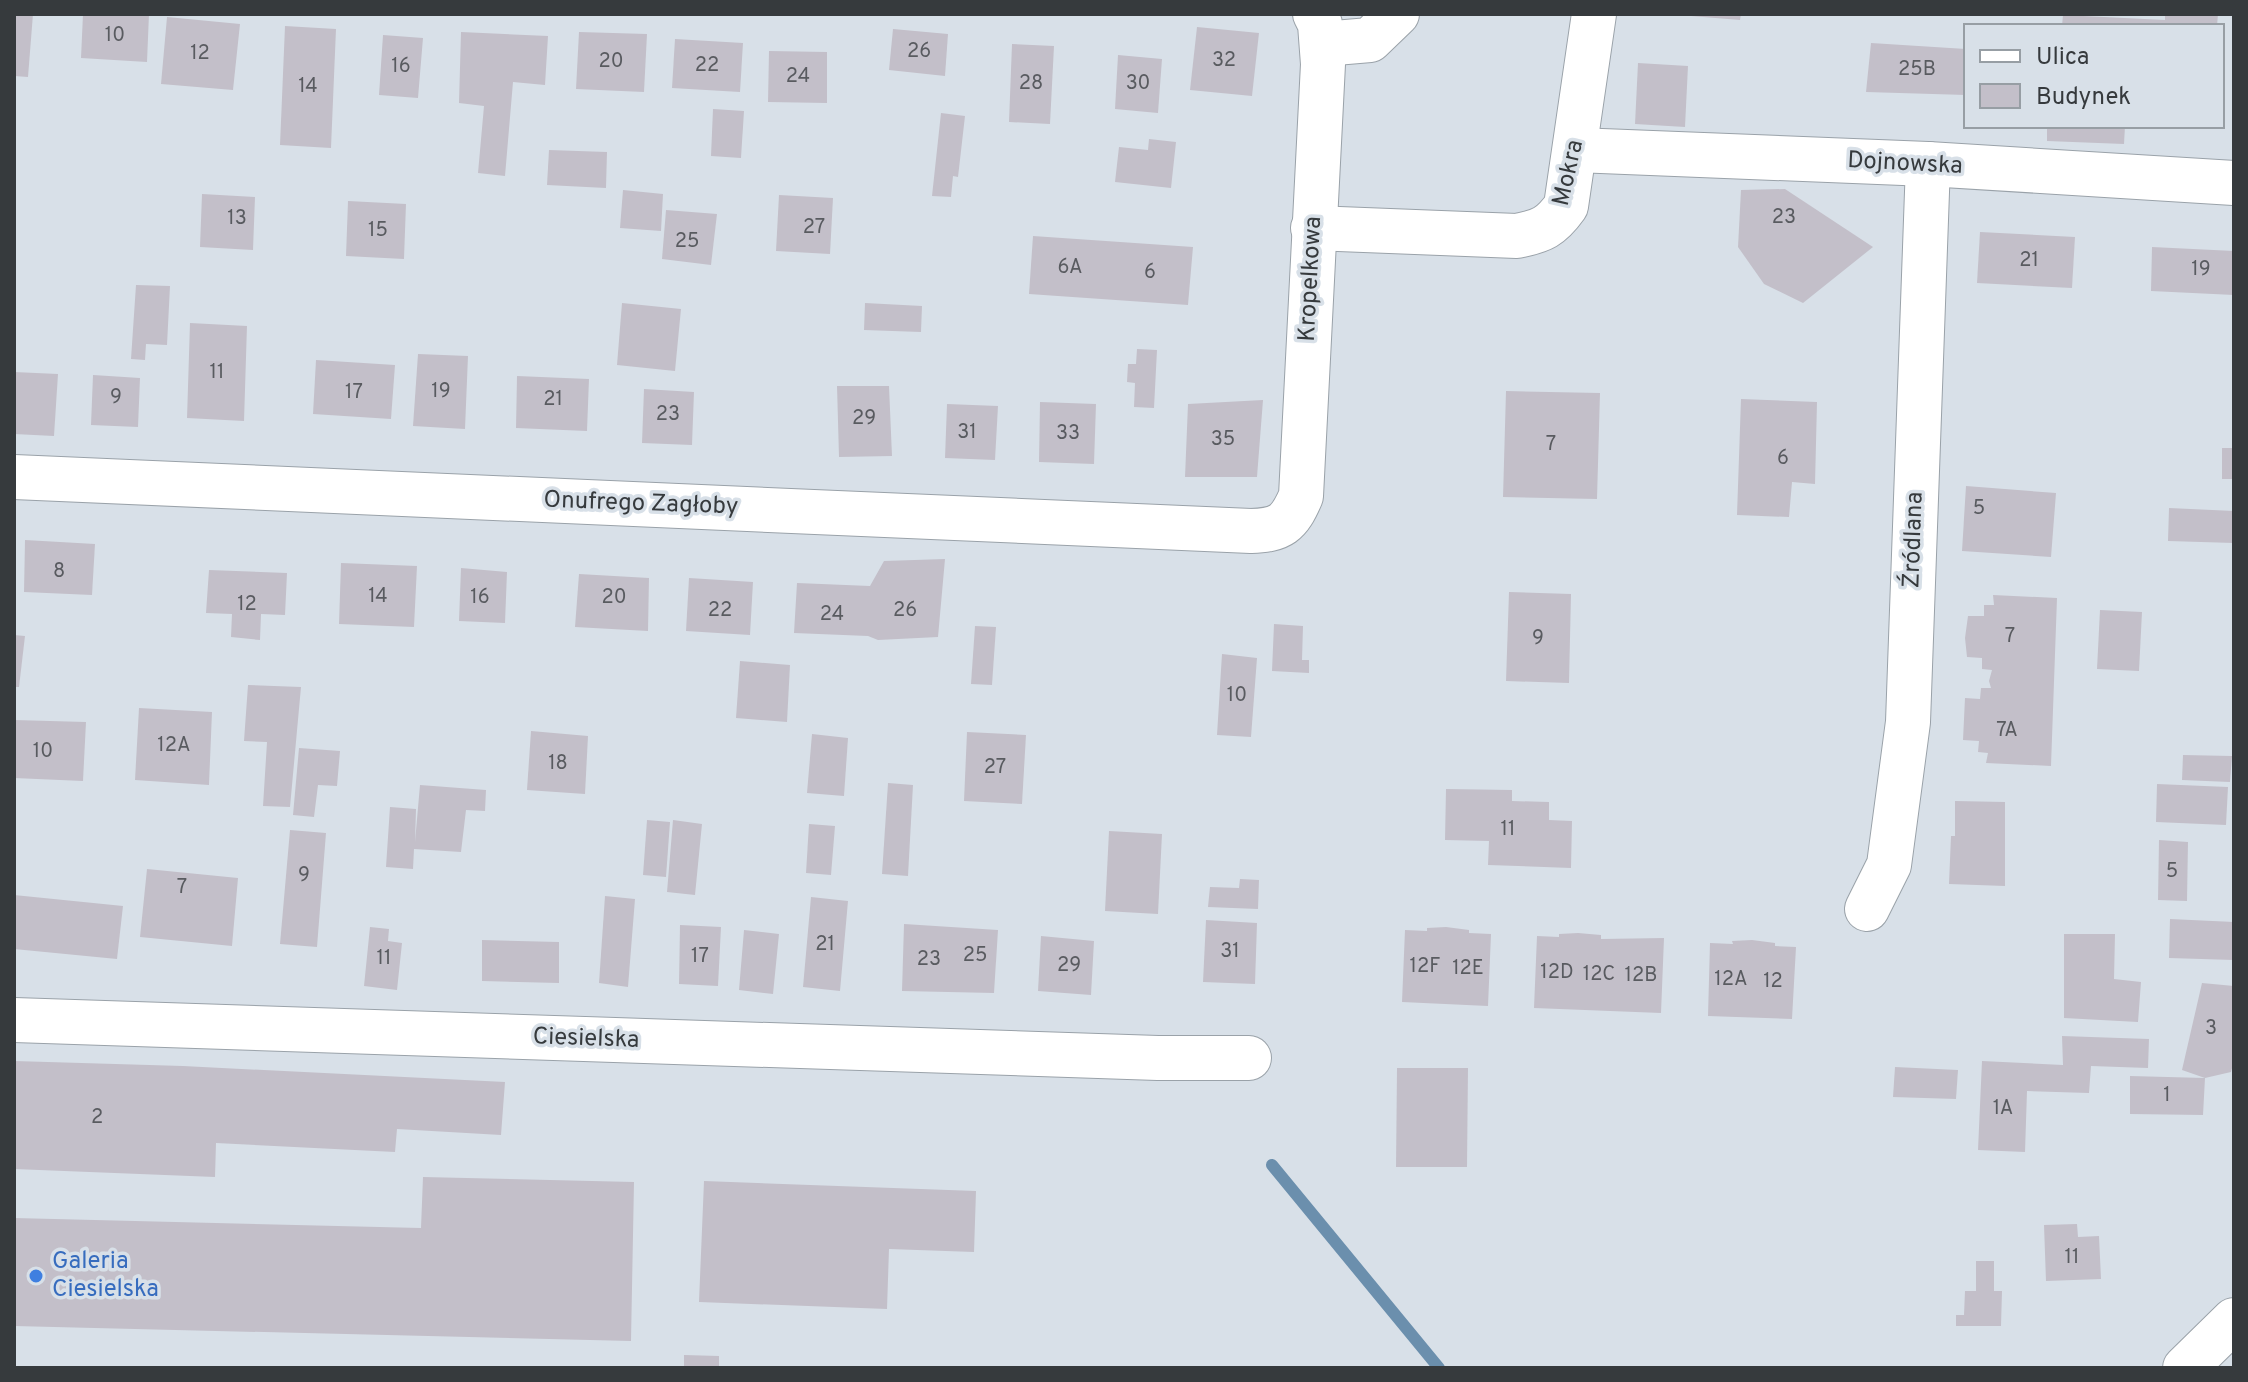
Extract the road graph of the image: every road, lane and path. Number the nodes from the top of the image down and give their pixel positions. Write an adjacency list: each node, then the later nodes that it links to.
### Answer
1 (1397, 14): 3 (main road)
2 (1594, 14): 4 (main road, Mokra)
3 (1319, 29): 7 (main road, Kropelkowa)
4 (1576, 150): 5 (main road, Dojnowska); 7 (main road, Mokra)
5 (1928, 164): 6 (main road, Dojnowska); 10 (main road, Źródlana)
6 (2234, 183)
7 (1313, 228): 9 (main road, Kropelkowa)
8 (14, 477): 9 (main road, Onufrego Zagłoby)
9 (1268, 530)
10 (1867, 909)
11 (14, 1020): 12 (main road, Ciesielska)
12 (1249, 1058)
13 (2232, 1325): 14 (main road)
14 (2185, 1368)

